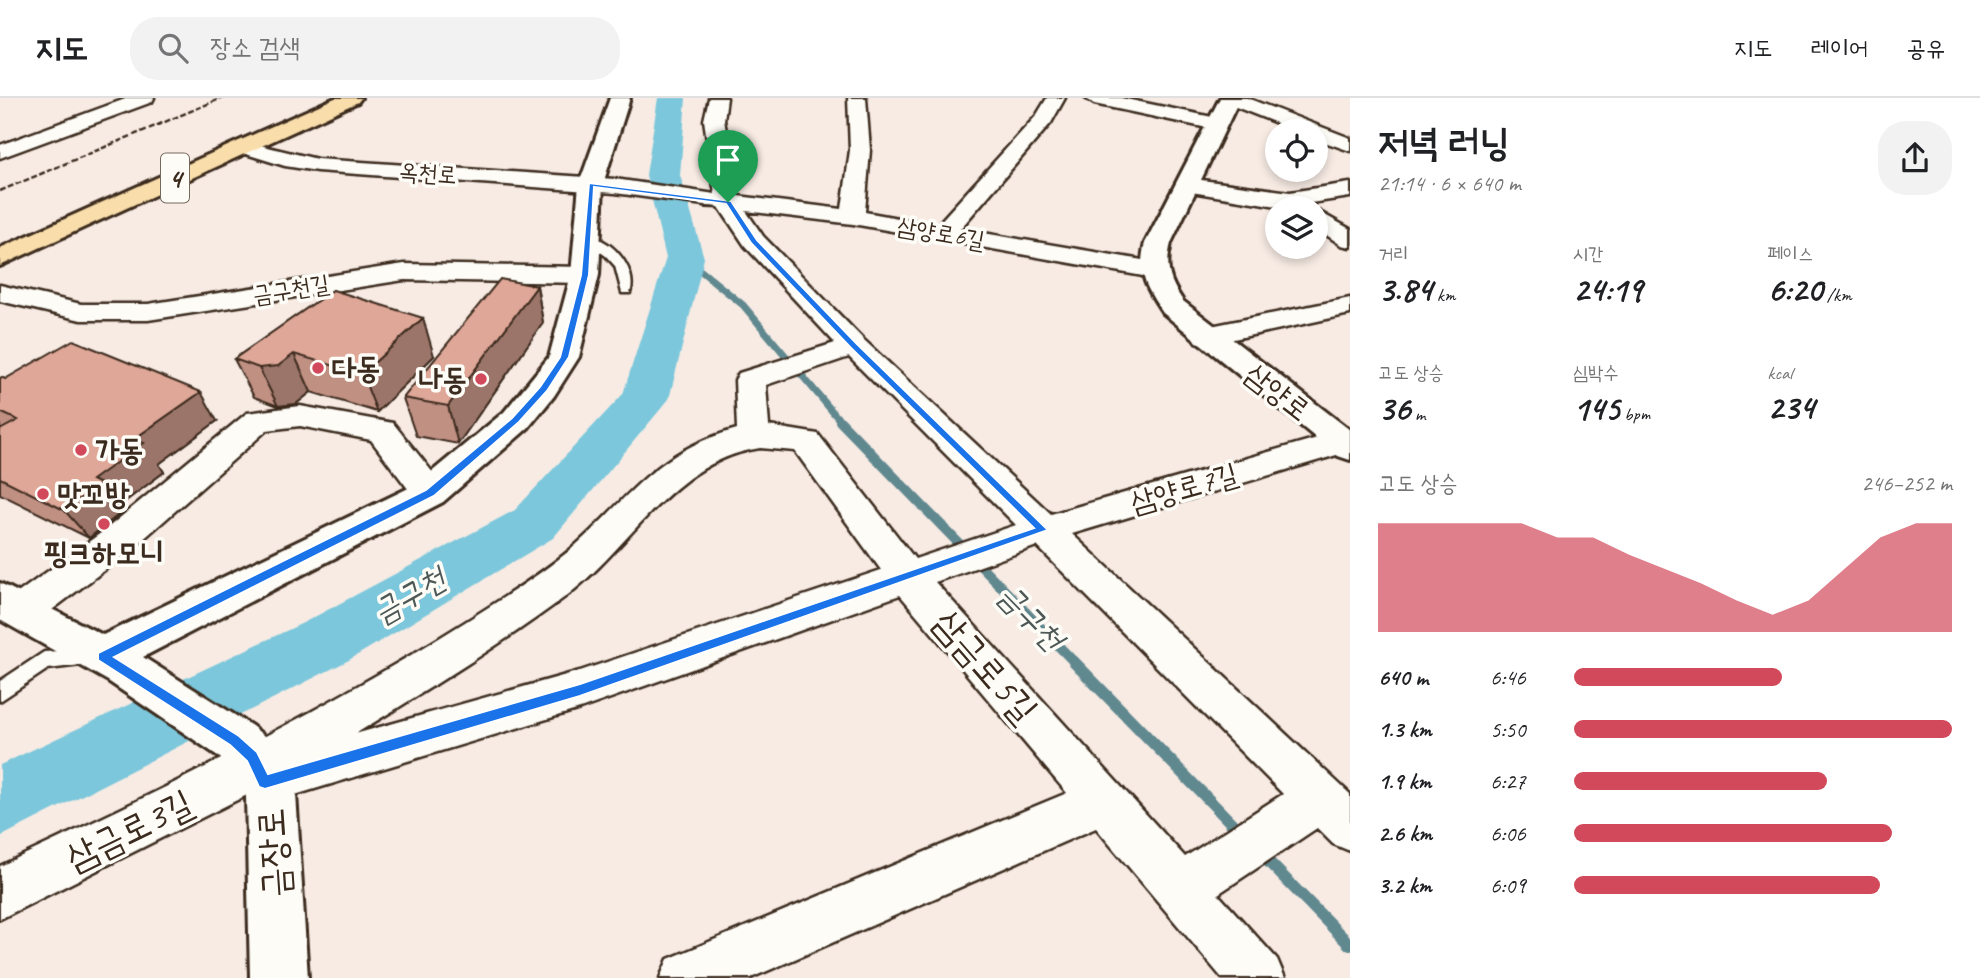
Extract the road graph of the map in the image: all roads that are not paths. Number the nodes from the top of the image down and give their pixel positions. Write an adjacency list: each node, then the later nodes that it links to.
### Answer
1 (145, 98): 11 (street)
2 (351, 98): 13 (main road, 4)
3 (620, 98): 16 (street)
4 (718, 98): 20 (street)
5 (857, 98): 21 (street)
6 (1056, 98): 23 (street)
7 (1094, 98): 10 (street)
8 (1230, 98): 10 (street); 12 (street)
9 (60, 108): 11 (street)
10 (1217, 124): 15 (street)
11 (58, 129): 14 (street)
12 (1350, 145)
13 (243, 147): 16 (street, 옥천로); 26 (main road, 4)
14 (0, 152)
15 (1187, 184): 19 (street); 27 (street)
16 (603, 185): 20 (street, 옥천로); 24 (street)
17 (1350, 190): 18 (street)
18 (1327, 196)
19 (1265, 198)
20 (721, 202): 21 (street, 삼양로6길); 33 (street)
21 (853, 217): 23 (street, 삼양로6길)
22 (1328, 225): 25 (street)
23 (942, 234): 27 (street, 삼양로6길)
24 (589, 239): 28 (street); 29 (lane)
25 (1350, 240)
26 (0, 258)
27 (1154, 270): 32 (street, 삼양로)
28 (585, 275): 30 (street, 금구천길); 36 (street)
29 (626, 290)
30 (0, 293)
31 (1350, 306): 32 (street, 삼양로)
32 (1206, 336): 35 (street, 삼양로)
33 (854, 346): 34 (street); 37 (street)
34 (754, 437): 38 (street, 삼금로5길); 42 (street, 삼금로5길)
35 (1346, 445): 37 (street, 삼양로7길)
36 (430, 493): 39 (street); 40 (street)
37 (1034, 533): 38 (street, 삼양로7길); 44 (street)
38 (918, 575): 42 (street); 43 (street, 삼금로5길)
39 (11, 606): 40 (street)
40 (113, 662): 41 (lane); 42 (street)
41 (0, 692)
42 (252, 763): 46 (street, 삼금로3길); 47 (street, 금장로)
43 (1105, 801): 45 (street, 삼금로5길); 48 (street)
44 (1335, 813): 45 (street)
45 (1182, 888): 49 (street, 삼금로5길)
46 (0, 893)
47 (279, 978)
48 (687, 978)
49 (1258, 978)

